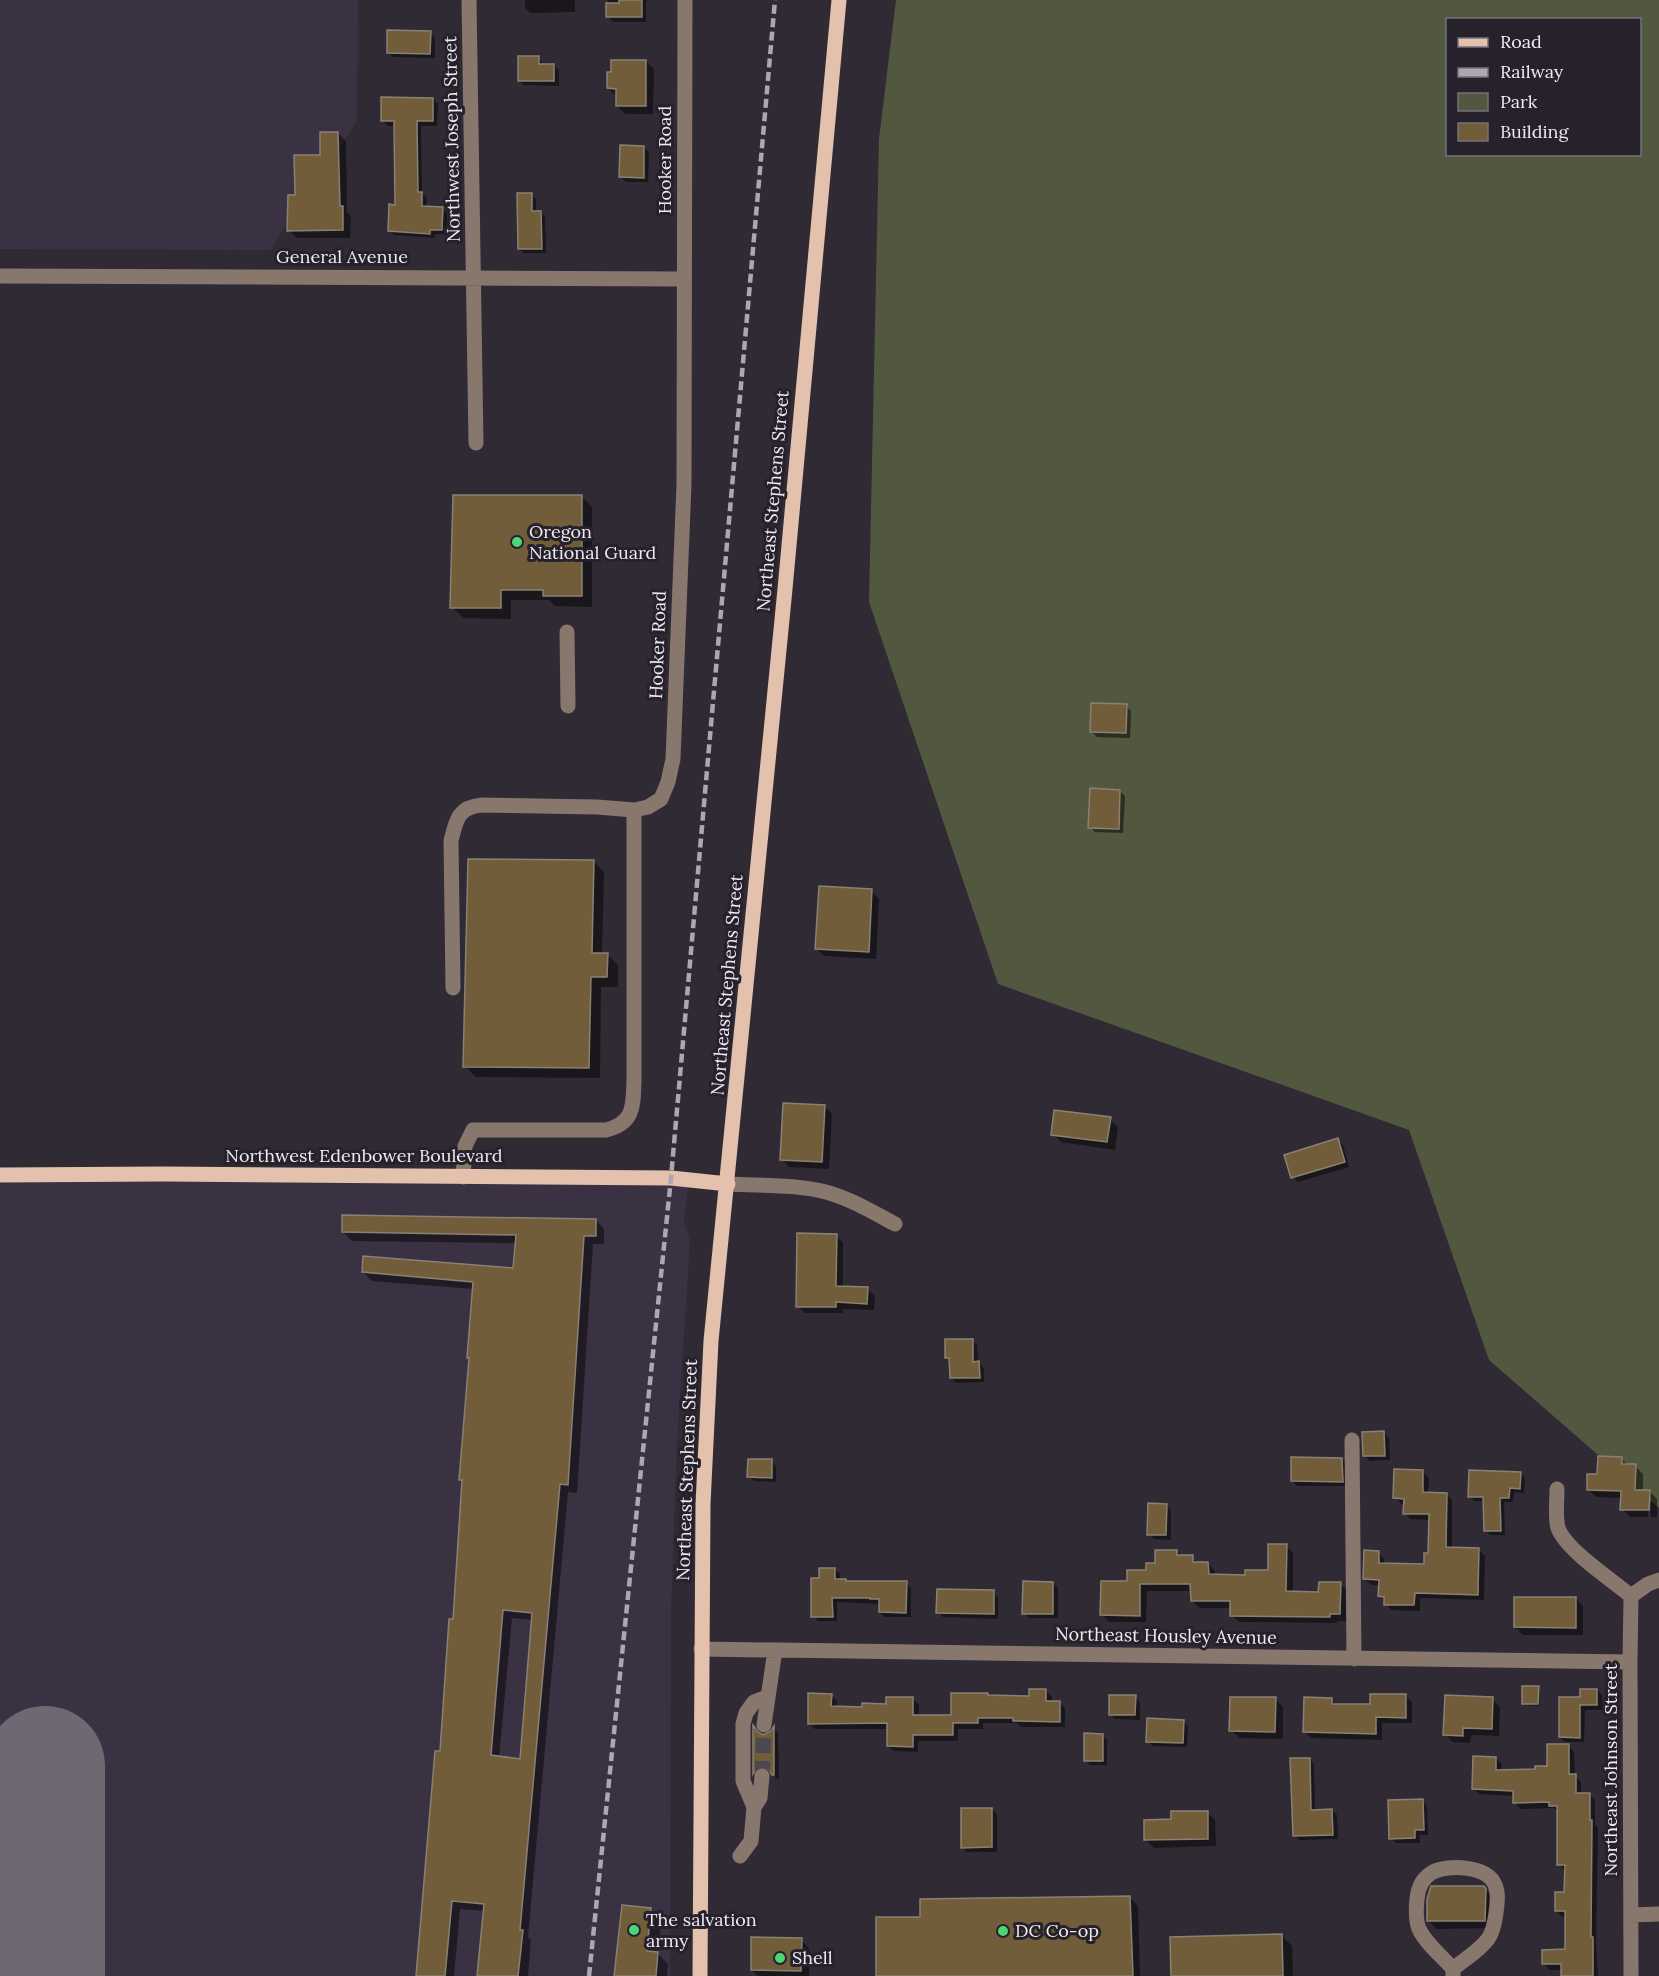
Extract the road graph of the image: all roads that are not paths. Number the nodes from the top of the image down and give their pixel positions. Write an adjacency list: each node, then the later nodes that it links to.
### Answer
1 (470, 0): 5 (street, Northwest Joseph Street)
2 (685, 0): 6 (street, Hooker Road)
3 (839, 0): 14 (main road, Northeast Stephens Street)
4 (0, 276): 5 (street, General Avenue)
5 (473, 277): 6 (street, General Avenue); 7 (street, Northwest Joseph Street)
6 (684, 279): 10 (street, Hooker Road)
7 (477, 443)
8 (567, 632): 9 (street)
9 (568, 706)
10 (634, 810): 11 (street, Hooker Road); 13 (street)
11 (453, 988)
12 (0, 1175): 13 (main road, Northwest Edenbower Boulevard)
13 (463, 1177): 14 (main road, Northwest Edenbower Boulevard)
14 (728, 1184): 15 (street); 20 (main road, Northeast Stephens Street)
15 (895, 1224)
16 (1353, 1440): 22 (street)
17 (1557, 1489): 19 (street)
18 (1659, 1580): 19 (street)
19 (1631, 1596): 23 (street, Northeast Johnson Street)
20 (701, 1649): 21 (street, Northeast Housley Avenue); 32 (main road, Northeast Stephens Street)
21 (775, 1650): 22 (street, Northeast Housley Avenue); 24 (street)
22 (1354, 1659): 23 (street, Northeast Housley Avenue)
23 (1630, 1662): 30 (street, Northeast Johnson Street)
24 (766, 1697): 25 (street); 27 (street)
25 (764, 1725)
26 (762, 1776): 27 (street)
27 (754, 1807): 28 (street)
28 (740, 1856)
29 (1659, 1914): 30 (street)
30 (1631, 1915): 33 (street, Northeast Johnson Street)
31 (1453, 1972): 31 (street)
32 (700, 1976)
33 (1631, 1976)

